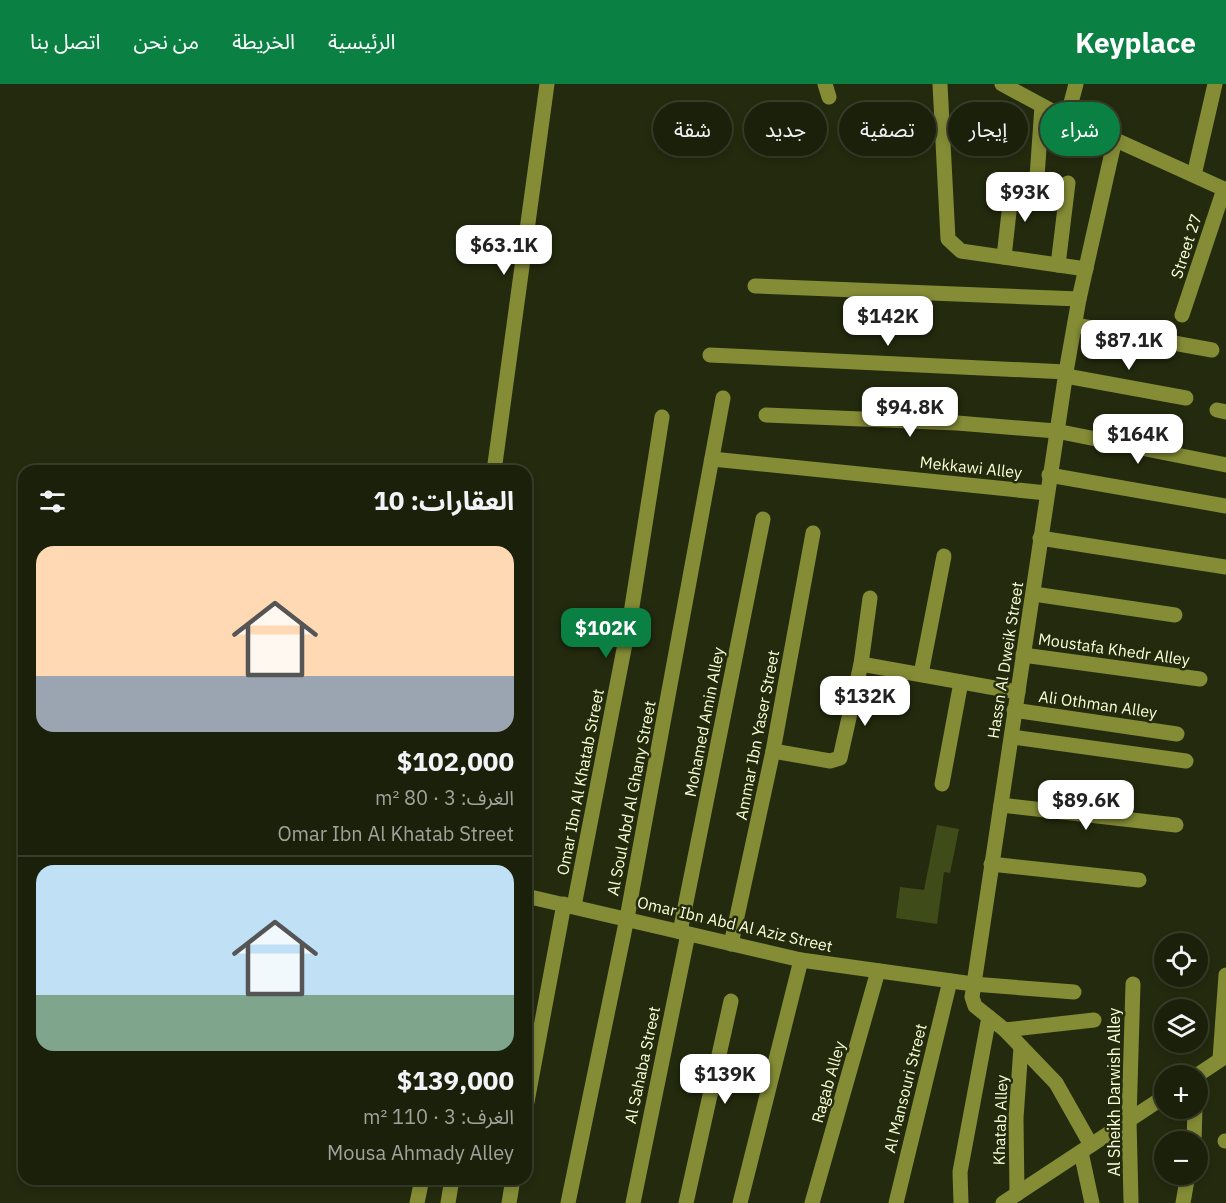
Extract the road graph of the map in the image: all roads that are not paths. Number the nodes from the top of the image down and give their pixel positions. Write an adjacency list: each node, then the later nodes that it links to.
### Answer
1 (547, 84): 32 (street)
2 (940, 84): 16 (street)
3 (1002, 84): 7 (street)
4 (1076, 84): 6 (street)
5 (1215, 84): 11 (street)
6 (1071, 102)
7 (1040, 105)
8 (1040, 134): 12 (street)
9 (1120, 142): 11 (street)
10 (1111, 156): 18 (street, Hassn Al Dweik Street)
11 (1194, 175): 15 (street)
12 (1037, 177)
13 (1068, 183): 17 (street)
14 (1012, 185): 16 (street)
15 (1225, 189): 21 (street, Street 27)
16 (1005, 257): 17 (street)
17 (1058, 265): 18 (street)
18 (1086, 269): 20 (street, Hassn Al Dweik Street)
19 (755, 286): 20 (street)
20 (1079, 299): 22 (street, Hassn Al Dweik Street)
21 (1182, 315)
22 (1075, 325): 23 (street); 25 (street, Hassn Al Dweik Street)
23 (1212, 350)
24 (710, 355): 25 (street)
25 (1066, 374): 27 (street); 30 (street, Hassn Al Dweik Street)
26 (723, 398): 31 (street, Al Soul Abd Al Ghany Street)
27 (1186, 398)
28 (766, 415): 30 (street)
29 (662, 417): 62 (street, Omar Ibn Al Khatab Street)
30 (1056, 431): 33 (street); 34 (street, Hassn Al Dweik Street)
31 (712, 459): 35 (street, Mekkawi Alley); 63 (street, Al Soul Abd Al Ghany Street)
32 (495, 465)
33 (1226, 465)
34 (1049, 475): 35 (street, Hassn Al Dweik Street); 36 (street)
35 (1047, 493): 39 (street, Hassn Al Dweik Street)
36 (1226, 506)
37 (763, 519): 64 (street, Mohamed Amin Alley)
38 (813, 532): 54 (street, Ammar Ibn Yaser Street)
39 (1040, 538): 41 (street); 42 (street, Hassn Al Dweik Street)
40 (944, 556): 47 (street)
41 (1226, 567)
42 (1035, 594): 44 (street); 45 (street, Hassn Al Dweik Street)
43 (870, 598): 46 (street)
44 (1175, 615)
45 (1023, 655): 48 (street, Moustafa Khedr Alley); 50 (street, Hassn Al Dweik Street)
46 (861, 664): 47 (street); 54 (street)
47 (921, 674): 49 (street)
48 (1200, 679)
49 (961, 682): 50 (street); 56 (street)
50 (1017, 692): 51 (street, Hassn Al Dweik Street)
51 (1014, 710): 52 (street, Ali Othman Alley); 53 (street, Hassn Al Dweik Street)
52 (1177, 734)
53 (1012, 737): 55 (street); 57 (street, Hassn Al Dweik Street)
54 (773, 751): 65 (street, Ammar Ibn Yaser Street)
55 (1186, 761)
56 (942, 784)
57 (1001, 805): 58 (street); 59 (street, Hassn Al Dweik Street)
58 (1176, 825)
59 (991, 864): 60 (street); 70 (street, Hassn Al Dweik Street)
60 (1139, 880)
61 (532, 897): 62 (street, Omar Ibn Abd Al Aziz Street)
62 (569, 905): 63 (street, Omar Ibn Abd Al Aziz Street); 80 (street, Omar Ibn Al Khatab Street)
63 (627, 918): 64 (street, Omar Ibn Abd Al Aziz Street); 93 (street, Al Soul Abd Al Ghany Street)
64 (684, 933): 65 (street, Omar Ibn Abd Al Aziz Street); 94 (street, Al Sahaba Street)
65 (731, 944): 66 (street, Omar Ibn Abd Al Aziz Street)
66 (801, 960): 67 (street, Omar Ibn Abd Al Aziz Street); 96 (street)
67 (878, 971): 69 (street, Omar Ibn Abd Al Aziz Street); 97 (street, Ragab Alley)
68 (1226, 975): 78 (street)
69 (950, 981): 70 (street, Omar Ibn Abd Al Aziz Street); 98 (street, Al Mansouri Street)
70 (973, 984): 72 (street, Omar Ibn Abd Al Aziz Street); 74 (street, Hassn Al Dweik Street)
71 (1132, 984): 82 (street, Al Sheikh Darwish Alley)
72 (1074, 992)
73 (731, 1001): 95 (street)
74 (989, 1017): 76 (street, Hassn Al Dweik Street); 99 (street)
75 (1094, 1020): 76 (street)
76 (1005, 1030): 77 (street, Hassn Al Dweik Street)
77 (1021, 1047): 83 (street, Hassn Al Dweik Street); 88 (street, Khatab Alley)
78 (1223, 1058): 79 (street)
79 (1208, 1068)
80 (532, 1079)
81 (1154, 1104): 82 (street)
82 (1129, 1120): 83 (street); 89 (street, Al Sheikh Darwish Alley)
83 (1086, 1149): 88 (street); 101 (street, Hassn Al Dweik Street)
84 (421, 1185): 90 (street)
85 (451, 1185): 91 (street)
86 (512, 1185): 92 (street)
87 (1186, 1185): 102 (street)
88 (1017, 1194): 100 (street)
89 (1131, 1201)
90 (417, 1203)
91 (448, 1203)
92 (509, 1203)
93 (568, 1203)
94 (633, 1203)
95 (686, 1203)
96 (740, 1203)
97 (812, 1203)
98 (896, 1203)
99 (961, 1203)
100 (1003, 1203)
101 (1092, 1203)
102 (1183, 1203)

